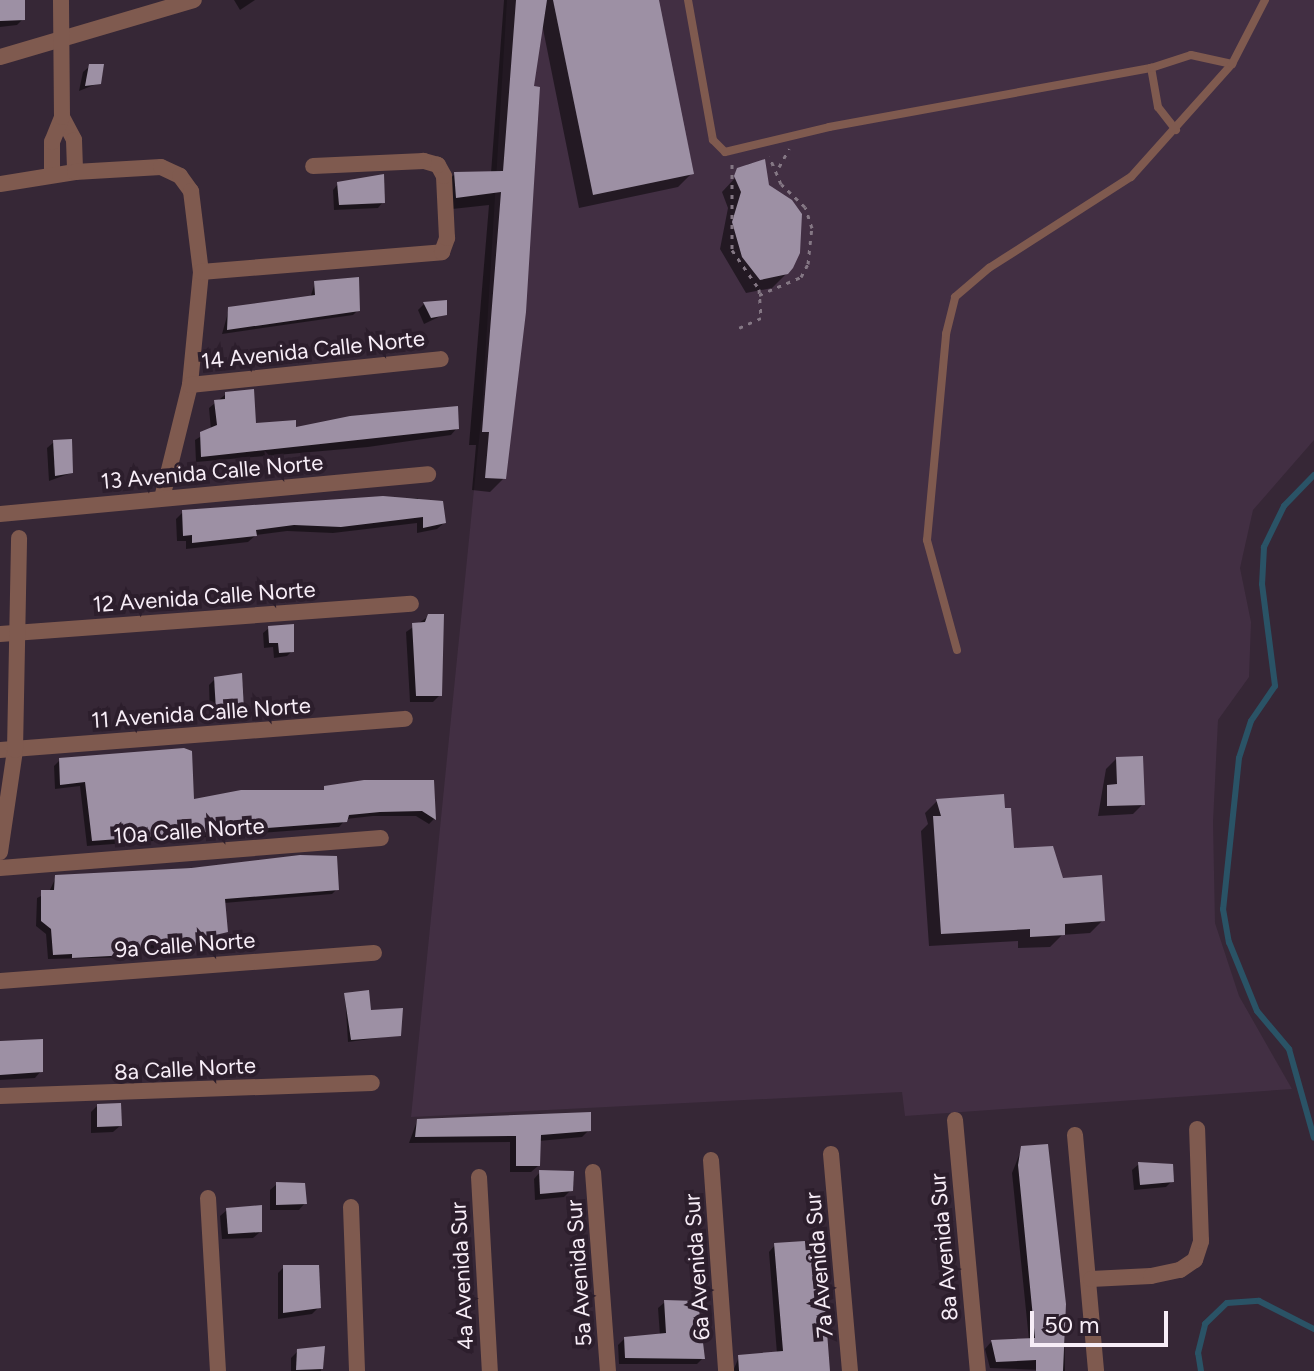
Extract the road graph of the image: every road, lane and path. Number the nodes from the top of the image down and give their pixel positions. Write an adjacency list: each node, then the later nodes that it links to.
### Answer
1 (61, 0): 5 (street)
2 (194, 0): 5 (street)
3 (688, 0): 8 (lane)
4 (1265, 0): 7 (lane)
5 (61, 42): 6 (street); 9 (street)
6 (0, 57)
7 (1232, 64): 8 (lane); 10 (lane)
8 (1151, 68): 10 (lane)
9 (62, 117): 16 (street); 17 (street)
10 (1176, 130): 31 (lane)
11 (790, 146): 15 (path)
12 (765, 151): 15 (path)
13 (743, 158): 20 (path)
14 (313, 166): 19 (street)
15 (778, 169): 20 (path)
16 (75, 172): 17 (street); 19 (street)
17 (52, 175): 18 (street)
18 (0, 184)
19 (201, 272): 23 (street)
20 (759, 295): 21 (path)
21 (739, 328)
22 (441, 359): 23 (street, 14 Avenida Calle Norte)
23 (190, 385): 25 (street)
24 (428, 474): 25 (street, 13 Avenida Calle Norte)
25 (162, 498): 26 (street, 13 Avenida Calle Norte)
26 (0, 514)
27 (19, 538): 29 (street)
28 (411, 604): 29 (street, 12 Avenida Calle Norte)
29 (20, 633): 30 (street, 12 Avenida Calle Norte); 33 (street)
30 (0, 634)
31 (957, 650)
32 (405, 719): 33 (street, 11 Avenida Calle Norte)
33 (7, 750): 35 (street)
34 (381, 838): 36 (street, 10a Calle Norte)
35 (0, 852)
36 (0, 868)
37 (374, 953): 38 (street, 9a Calle Norte)
38 (0, 981)
39 (372, 1083): 40 (street, 8a Calle Norte)
40 (0, 1096)
41 (955, 1120): 57 (street, 8a Avenida Sur)
42 (1197, 1129): 50 (street)
43 (1075, 1135): 50 (street)
44 (831, 1154): 56 (street, 7a Avenida Sur)
45 (711, 1160): 55 (street, 6a Avenida Sur)
46 (593, 1172): 54 (street, 5a Avenida Sur)
47 (479, 1177): 53 (street, 4a Avenida Sur)
48 (208, 1198): 51 (street)
49 (351, 1207): 52 (street)
50 (1091, 1279): 58 (street)
51 (218, 1371)
52 (357, 1371)
53 (490, 1371)
54 (608, 1371)
55 (726, 1371)
56 (850, 1371)
57 (978, 1371)
58 (1096, 1371)

